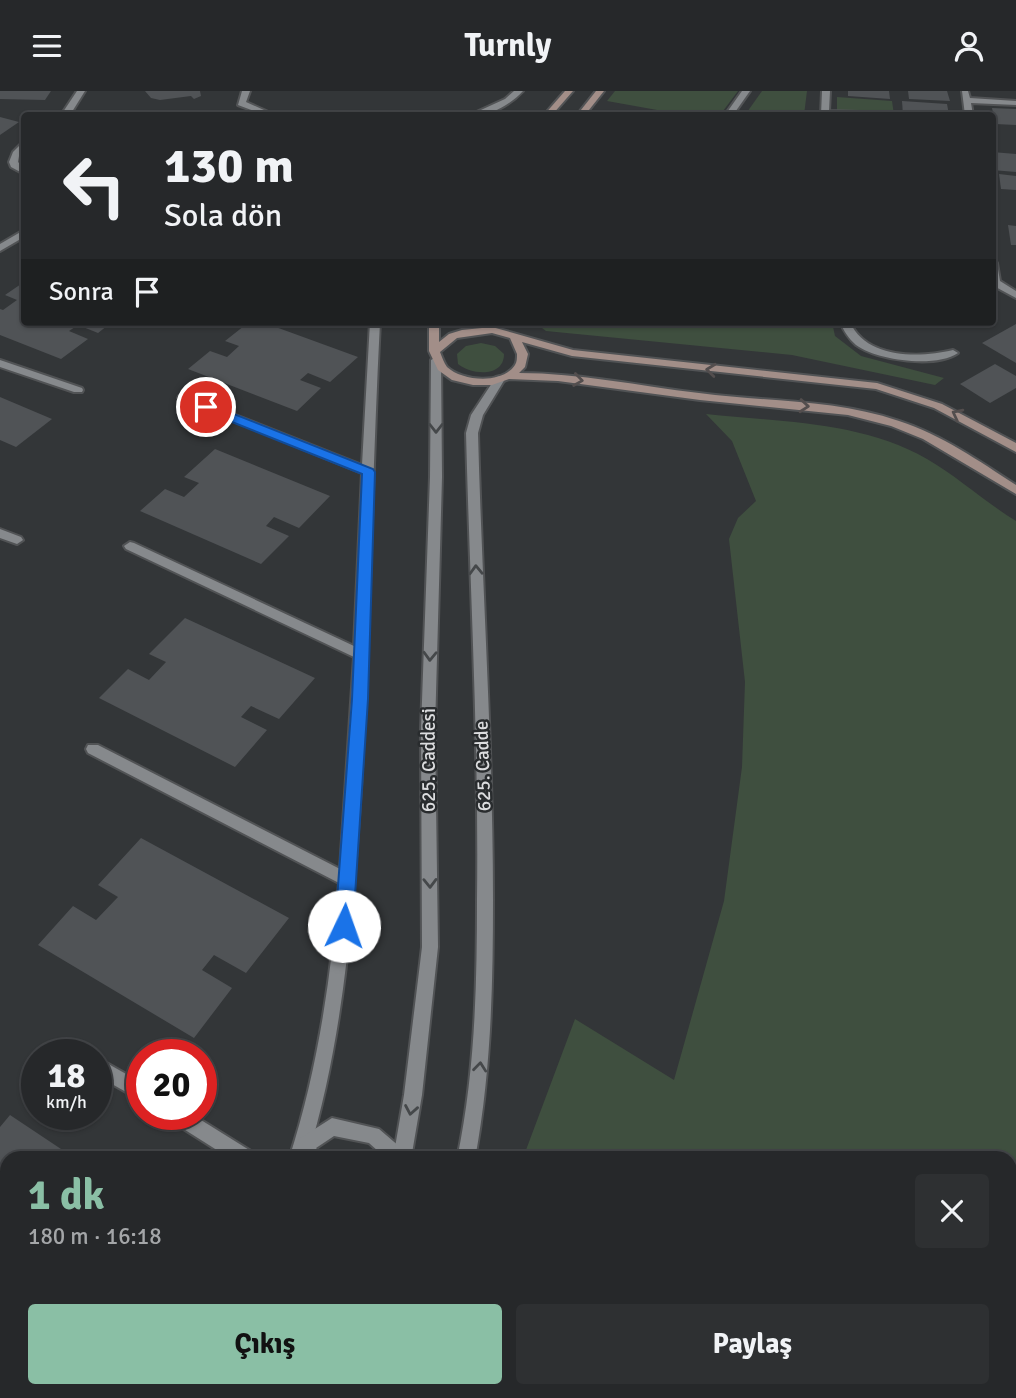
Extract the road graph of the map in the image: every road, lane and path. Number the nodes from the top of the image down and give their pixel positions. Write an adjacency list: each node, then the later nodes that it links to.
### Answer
1 (81, 91): 10 (street)
2 (246, 91): 11 (street)
3 (519, 91): 12 (street)
4 (569, 91): 13 (main road)
5 (600, 91): 14 (main road)
6 (746, 91): 15 (street)
7 (825, 91): 16 (street)
8 (966, 95): 9 (street)
9 (1016, 103)
10 (69, 112)
11 (264, 112)
12 (481, 112)
13 (551, 112)
14 (583, 112)
15 (731, 112)
16 (825, 112)
17 (21, 149): 18 (street)
18 (21, 168)
19 (21, 238): 20 (street)
20 (0, 248)
21 (996, 282): 23 (street)
22 (996, 283): 24 (street)
23 (1016, 283)
24 (1016, 295)
25 (375, 326): 37 (street)
26 (434, 326): 31 (main road)
27 (499, 326): 29 (main road)
28 (846, 326): 30 (street)
29 (509, 335): 31 (main road); 33 (main road); 36 (main road, one-way to 29)
30 (953, 353)
31 (435, 356): 33 (main road); 50 (street, 625. Caddesi, one-way to 50)
32 (0, 363): 34 (street)
33 (505, 377): 38 (main road, one-way to 38); 51 (street, 625. Cadde, one-way to 33)
34 (78, 390)
35 (183, 398): 37 (street)
36 (1016, 448)
37 (369, 472): 42 (street)
38 (1016, 490)
39 (0, 533): 40 (street)
40 (17, 540)
41 (130, 546): 42 (street)
42 (361, 655): 44 (street)
43 (93, 749): 44 (street)
44 (347, 880): 47 (street)
45 (201, 1130): 46 (street)
46 (235, 1151)
47 (306, 1151)
48 (309, 1151): 49 (street)
49 (393, 1151)
50 (403, 1151)
51 (468, 1151)

